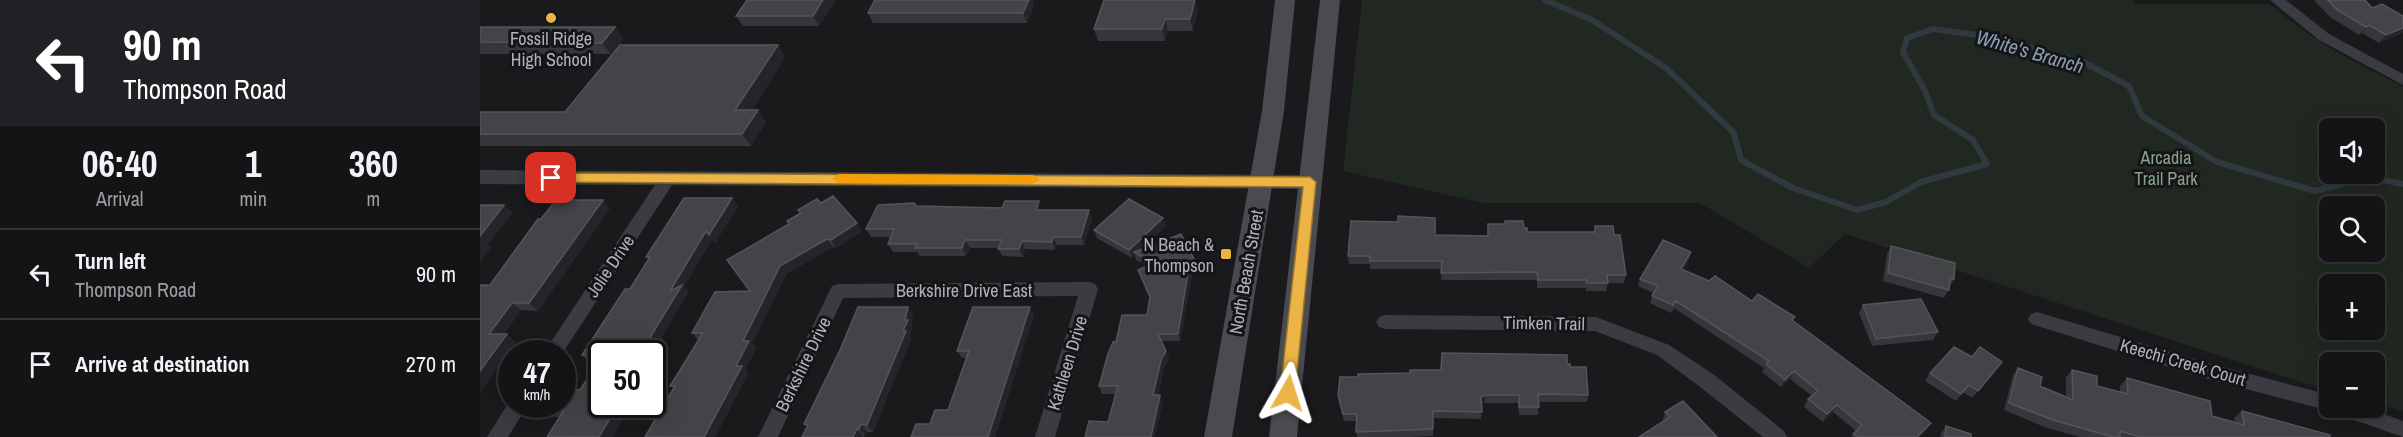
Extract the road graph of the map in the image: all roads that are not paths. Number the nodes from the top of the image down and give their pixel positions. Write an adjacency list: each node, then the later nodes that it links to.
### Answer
1 (1285, 0): 7 (main road, North Beach Street)
2 (1330, 0): 8 (main road)
3 (2277, 0): 4 (street)
4 (2403, 80)
5 (480, 177): 6 (street)
6 (668, 178): 7 (street); 13 (street, Jolie Drive)
7 (1261, 182): 8 (street); 21 (main road, North Beach Street)
8 (1310, 182): 22 (main road)
9 (1089, 289): 10 (street, Berkshire Drive East); 20 (street, Kathleen Drive)
10 (838, 291): 19 (street, Berkshire Drive)
11 (2037, 319): 14 (street, Keechi Creek Court)
12 (1385, 322): 23 (street, Timken Trail)
13 (561, 340)
14 (2319, 400)
15 (509, 418): 18 (street)
16 (2371, 418): 17 (street)
17 (2403, 430)
18 (496, 437)
19 (768, 437)
20 (1045, 437)
21 (1218, 437)
22 (1283, 437)
23 (1777, 437)

